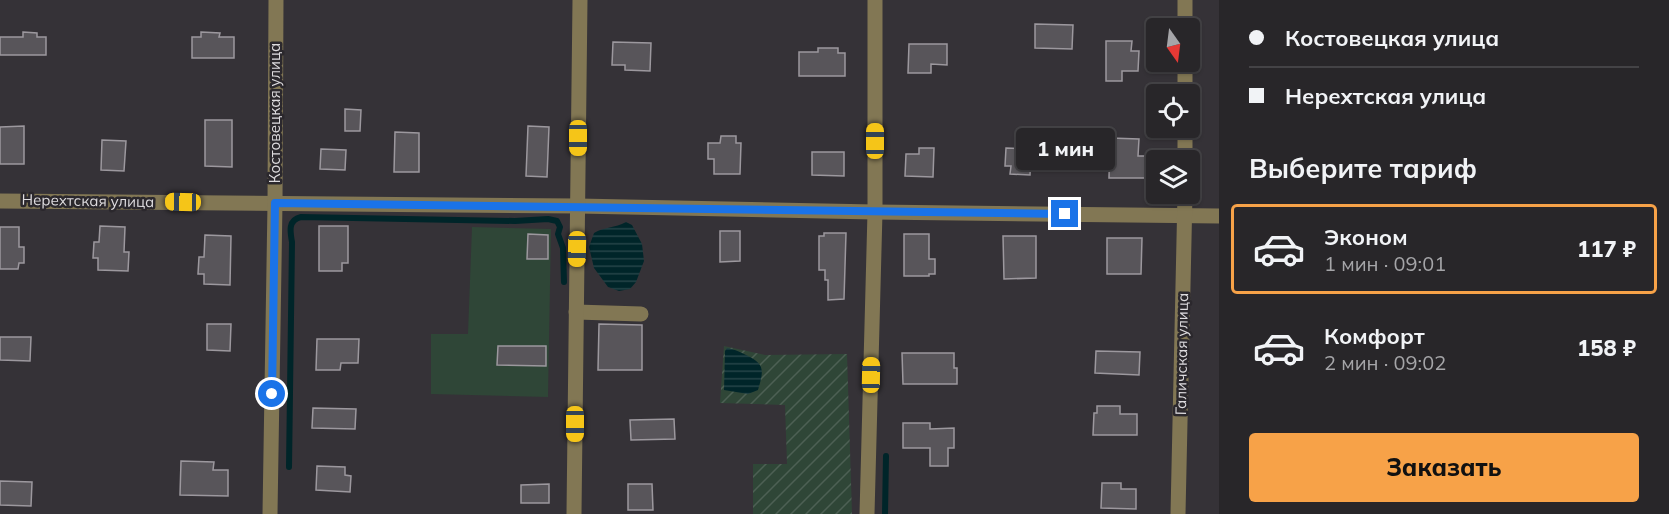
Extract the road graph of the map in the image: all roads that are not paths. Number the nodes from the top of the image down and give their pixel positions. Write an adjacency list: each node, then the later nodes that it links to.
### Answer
1 (276, 0): 7 (street, Костовецкая улица)
2 (580, 0): 9 (street)
3 (875, 0): 10 (street)
4 (1185, 0): 5 (street)
5 (1185, 18)
6 (0, 201): 7 (street, Нерехтская улица)
7 (275, 203): 9 (street, Нерехтская улица); 15 (street, Костовецкая улица)
8 (1185, 204): 11 (street, Галичская улица)
9 (578, 207): 10 (street, Нерехтская улица); 13 (street)
10 (874, 212): 11 (street, Нерехтская улица); 17 (street)
11 (1185, 216): 12 (street, Нерехтская улица); 18 (street, Галичская улица)
12 (1219, 216)
13 (576, 312): 14 (street); 16 (street)
14 (640, 314)
15 (270, 514)
16 (574, 514)
17 (867, 514)
18 (1178, 514)

